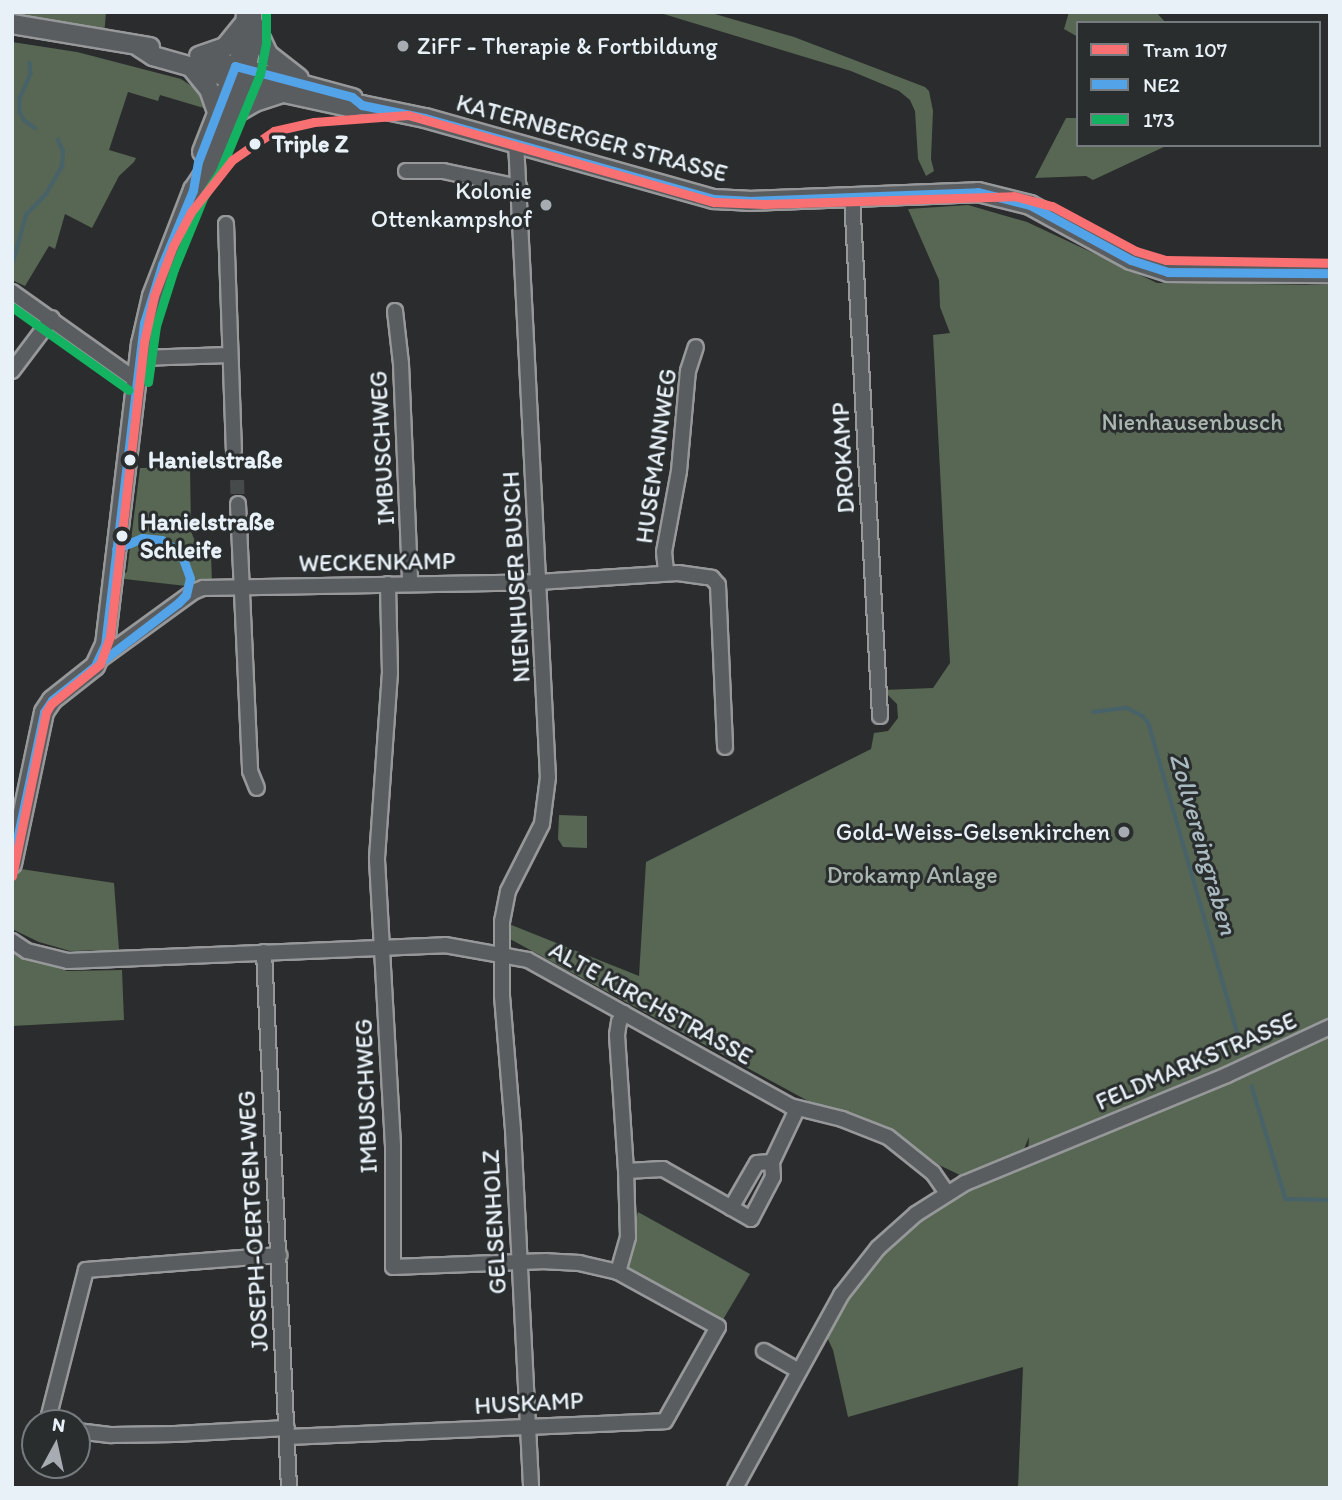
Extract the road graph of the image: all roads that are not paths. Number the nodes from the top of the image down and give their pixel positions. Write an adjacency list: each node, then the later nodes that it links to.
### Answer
1 (249, 19): 3 (main road); 4 (street); 5 (main road)
2 (12, 24): 3 (main road)
3 (194, 62): 4 (main road); 8 (main road)
4 (240, 74): 5 (main road, KATERNBERGER STRASSE); 6 (main road, KATERNBERGER STRASSE); 8 (main road)
5 (318, 88): 7 (main road, KATERNBERGER STRASSE)
6 (284, 93): 7 (main road, KATERNBERGER STRASSE); 8 (main road)
7 (362, 105): 9 (main road, KATERNBERGER STRASSE)
8 (223, 115): 20 (main road)
9 (516, 142): 11 (street, NIENHUSER BUSCH); 12 (main road, KATERNBERGER STRASSE)
10 (406, 171): 11 (street)
11 (519, 187): 26 (street, NIENHUSER BUSCH)
12 (852, 197): 14 (main road, KATERNBERGER STRASSE); 31 (street, DROKAMP)
13 (226, 224): 19 (street)
14 (1330, 273)
15 (12, 292): 17 (street)
16 (395, 312): 27 (street, IMBUSCHWEG)
17 (52, 317): 21 (street); 22 (street)
18 (696, 347): 25 (street, HUSEMANNWEG)
19 (229, 355): 20 (street); 23 (street)
20 (139, 358): 22 (main road)
21 (12, 371)
22 (136, 380): 30 (main road)
23 (234, 451)
24 (238, 504): 29 (street)
25 (666, 572): 26 (street, HUSEMANNWEG); 32 (street, HUSEMANNWEG)
26 (538, 582): 27 (street, WECKENKAMP); 38 (street, NIENHUSER BUSCH)
27 (410, 583): 28 (street, WECKENKAMP)
28 (388, 584): 29 (street, WECKENKAMP); 36 (street, IMBUSCHWEG)
29 (242, 587): 30 (street, WECKENKAMP); 33 (street)
30 (97, 662): 34 (main road)
31 (880, 716)
32 (724, 747)
33 (257, 789)
34 (12, 864)
35 (12, 941): 37 (street, ALTE KIRCHSTRASSE)
36 (383, 947): 37 (street, ALTE KIRCHSTRASSE); 38 (street, ALTE KIRCHSTRASSE); 47 (street, IMBUSCHWEG)
37 (264, 951): 46 (street, JOSEPH-OERTGEN-WEG)
38 (502, 955): 39 (street, ALTE KIRCHSTRASSE); 47 (street, GELSENHOLZ)
39 (624, 1013): 41 (street, ALTE KIRCHSTRASSE); 43 (street)
40 (1330, 1027): 44 (street, FELDMARKSTRASSE)
41 (797, 1109): 42 (street); 44 (street, ALTE KIRCHSTRASSE)
42 (772, 1162): 45 (street); 45 (street)
43 (626, 1171): 45 (street); 48 (street)
44 (947, 1193): 51 (street, FELDMARKSTRASSE)
45 (731, 1208)
46 (279, 1255): 52 (street); 55 (street, JOSEPH-OERTGEN-WEG)
47 (518, 1261): 48 (street, IMBUSCHWEG); 53 (street, GELSENHOLZ)
48 (618, 1272): 49 (street, IMBUSCHWEG)
49 (718, 1327): 53 (street, HUSKAMP)
50 (764, 1351): 51 (street)
51 (799, 1371): 58 (street, FELDMARKSTRASSE)
52 (51, 1409)
53 (527, 1425): 55 (street, HUSKAMP); 57 (street, GELSENHOLZ)
54 (91, 1433): 55 (street, HUSKAMP)
55 (287, 1433): 56 (street, JOSEPH-OERTGEN-WEG)
56 (289, 1488)
57 (531, 1488)
58 (735, 1488)

